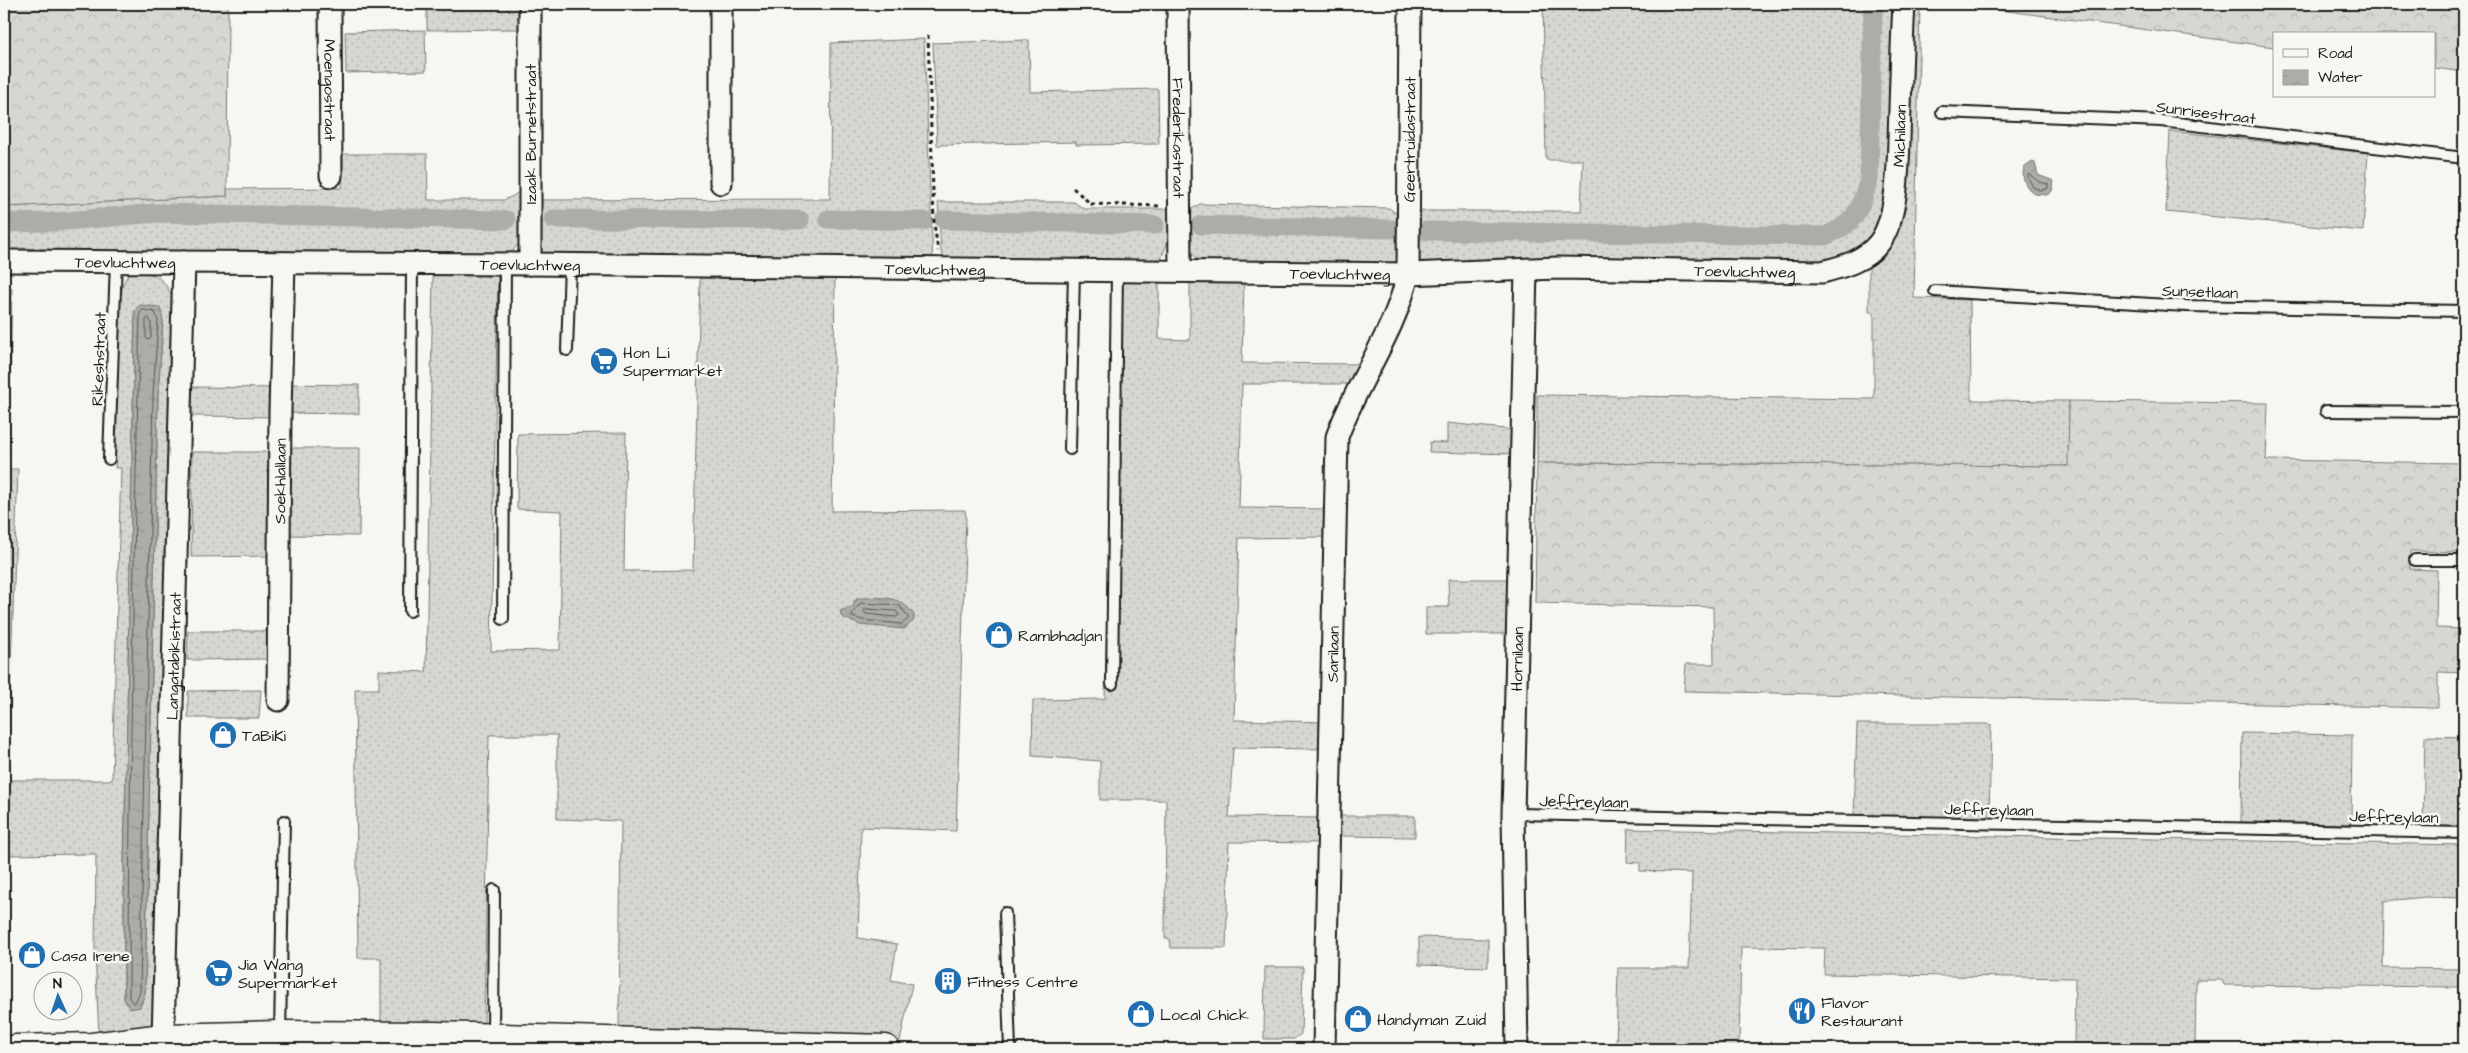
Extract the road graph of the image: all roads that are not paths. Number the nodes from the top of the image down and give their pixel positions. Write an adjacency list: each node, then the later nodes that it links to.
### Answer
1 (330, 4): 9 (street, Moengostraat)
2 (530, 4): 18 (street, Izaak Burnetstraat)
3 (721, 4): 10 (street)
4 (1178, 4): 23 (street, Frederikastraat)
5 (1410, 4): 24 (street, Geertruidastraat)
6 (1904, 4): 11 (street, Michilaan)
7 (1942, 112): 8 (lane, Sunrisestraat)
8 (2464, 158)
9 (331, 176)
10 (721, 183)
11 (1863, 257): 21 (street, Toevluchtweg)
12 (4, 261): 13 (street, Toevluchtweg)
13 (116, 261): 14 (street, Toevluchtweg); 31 (lane, Rikeshstraat)
14 (184, 262): 15 (street, Toevluchtweg); 45 (street, Langatabikistraat)
15 (284, 263): 16 (street, Toevluchtweg); 37 (street, Soekhlallaan)
16 (412, 264): 17 (street, Toevluchtweg); 34 (lane)
17 (505, 264): 18 (street, Toevluchtweg); 35 (lane)
18 (530, 264): 19 (street, Toevluchtweg)
19 (570, 265): 20 (street, Toevluchtweg); 27 (lane)
20 (1074, 270): 22 (street, Toevluchtweg); 30 (lane)
21 (1526, 270): 24 (street, Toevluchtweg); 38 (street, Hornilaan)
22 (1117, 271): 23 (street, Toevluchtweg); 36 (lane)
23 (1180, 271): 24 (street, Toevluchtweg)
24 (1408, 274): 51 (street, Sarilaan)
25 (1934, 290): 26 (lane, Sunsetlaan)
26 (2464, 311)
27 (568, 350)
28 (2326, 411): 29 (lane)
29 (2464, 412)
30 (1070, 448)
31 (109, 459)
32 (2415, 560): 33 (lane)
33 (2464, 560)
34 (410, 611)
35 (503, 619)
36 (1112, 684)
37 (278, 700)
38 (1513, 814): 40 (lane, Jeffreylaan); 52 (street, Hornilaan)
39 (284, 821): 43 (lane)
40 (2464, 833)
41 (494, 890): 44 (lane)
42 (1005, 913): 50 (lane)
43 (280, 1035): 44 (street); 45 (street)
44 (493, 1038): 47 (street)
45 (163, 1044): 46 (street)
46 (92, 1048): 48 (street)
47 (806, 1048): 49 (street)
48 (16, 1049)
49 (885, 1049)
50 (1010, 1049)
51 (1324, 1049)
52 (1517, 1049)

